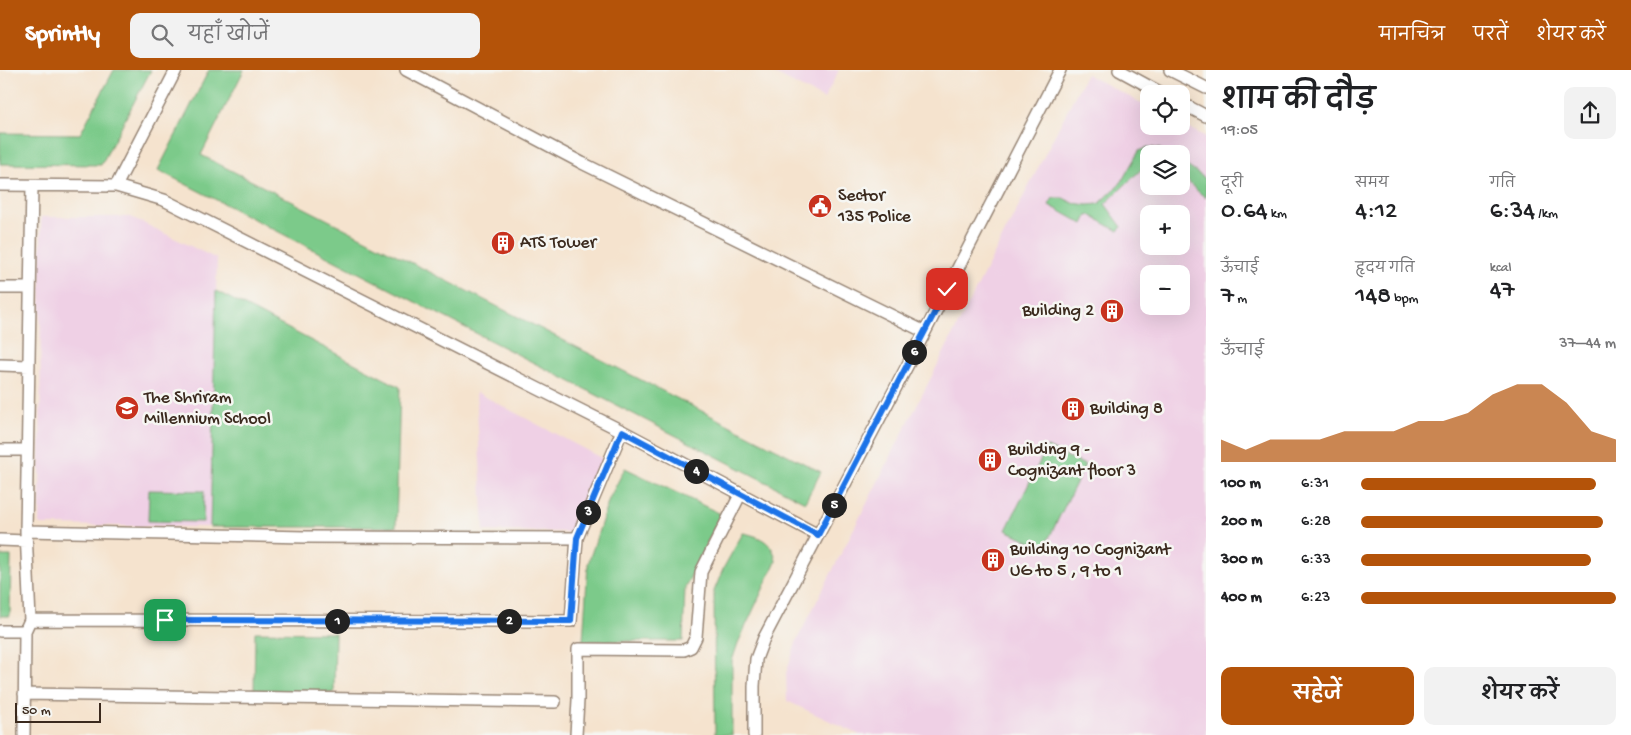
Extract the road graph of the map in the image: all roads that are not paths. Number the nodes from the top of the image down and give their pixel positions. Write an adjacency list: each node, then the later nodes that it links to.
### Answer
1 (176, 70): 12 (street)
2 (406, 70): 15 (street)
3 (1060, 70): 15 (street)
4 (1119, 70): 6 (street)
5 (1170, 70): 7 (street)
6 (1146, 85)
7 (1206, 88)
8 (1190, 108): 9 (street)
9 (1206, 116)
10 (0, 185): 11 (street)
11 (32, 186): 12 (street); 14 (street)
12 (116, 186): 18 (street)
13 (0, 288): 14 (street)
14 (30, 288): 17 (street)
15 (925, 332): 22 (street)
16 (0, 365): 17 (street)
17 (28, 366): 20 (street)
18 (622, 431): 21 (street); 24 (street)
19 (0, 450): 20 (street)
20 (27, 450): 23 (street)
21 (740, 495): 22 (street); 31 (street)
22 (818, 535): 32 (street)
23 (26, 536): 24 (street); 25 (street); 26 (street)
24 (577, 538): 26 (street)
25 (0, 540)
26 (28, 626): 27 (street); 28 (street)
27 (0, 631)
28 (24, 694): 29 (street); 30 (street)
29 (555, 702)
30 (24, 735)
31 (576, 735)
32 (754, 735)

